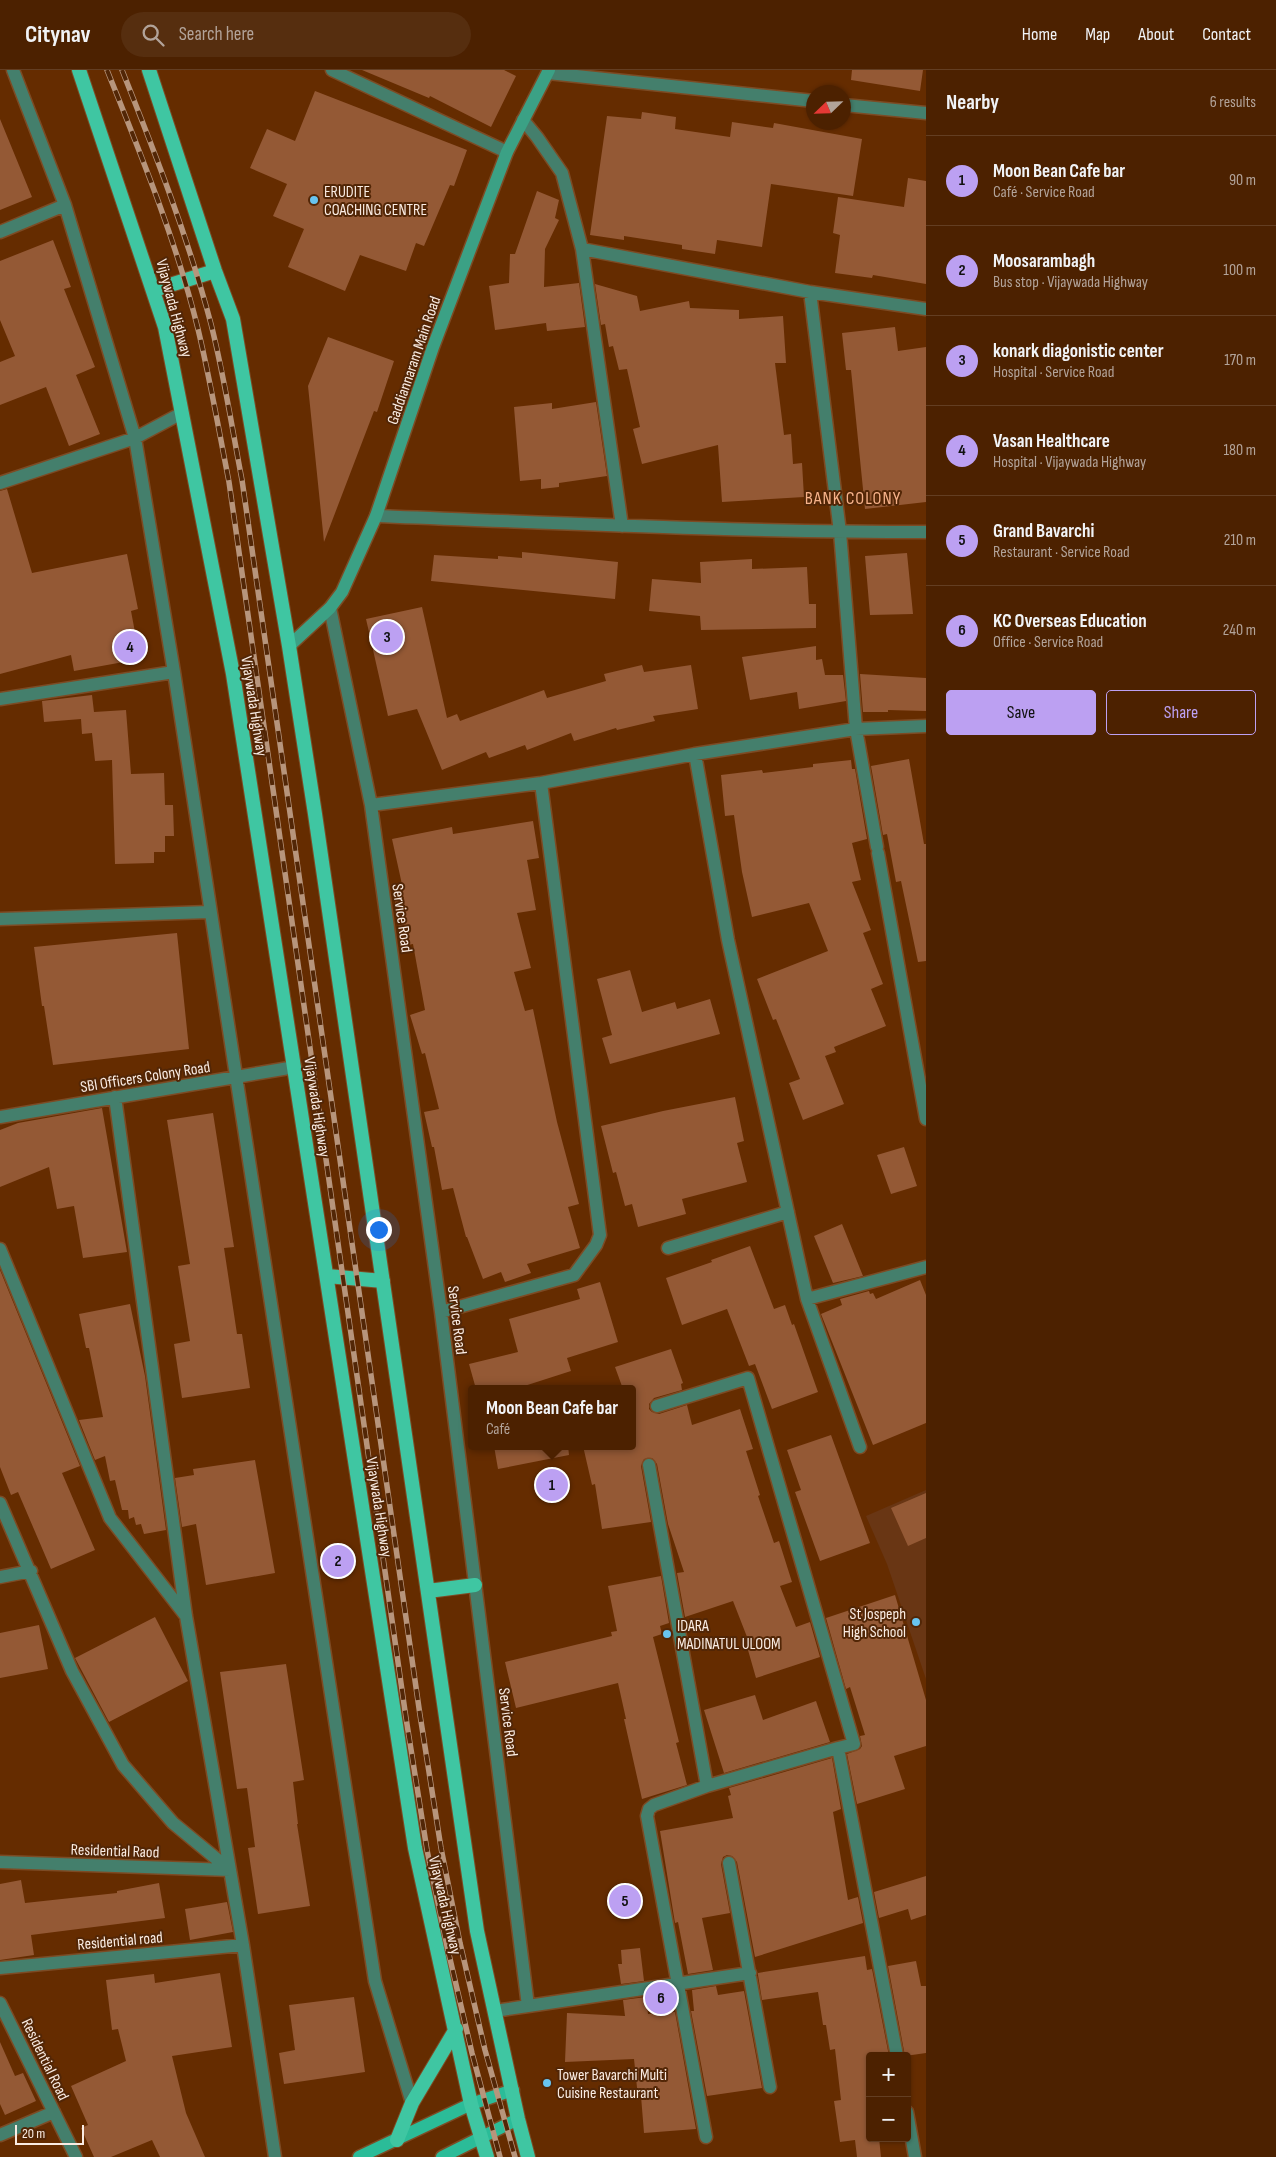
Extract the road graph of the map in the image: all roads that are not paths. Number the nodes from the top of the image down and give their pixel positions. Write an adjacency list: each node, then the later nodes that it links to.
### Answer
1 (13, 70): 11 (street)
2 (80, 70): 15 (highway, Vijaywada Highway)
3 (149, 70): 14 (highway, Vijaywada Highway)
4 (332, 70): 10 (street)
5 (548, 71): 6 (street); 9 (main road, Gaddiannaram Main Road)
6 (806, 100)
7 (851, 105): 8 (street)
8 (926, 113)
9 (523, 120): 10 (main road, Gaddiannaram Main Road); 13 (street)
10 (506, 152): 21 (main road, Gaddiannaram Main Road)
11 (66, 205): 12 (street); 19 (street)
12 (0, 232)
13 (582, 249): 16 (street); 22 (street)
14 (215, 271): 15 (highway); 26 (highway, Vijaywada Highway)
15 (154, 290): 18 (highway, Vijaywada Highway)
16 (810, 292): 17 (street); 23 (street)
17 (926, 309)
18 (182, 413): 19 (street); 36 (highway, Vijaywada Highway)
19 (135, 438): 20 (street); 27 (street)
20 (0, 483)
21 (376, 516): 22 (street); 25 (main road, Gaddiannaram Main Road)
22 (622, 526): 23 (street)
23 (840, 532): 24 (street); 30 (street)
24 (926, 532)
25 (330, 608): 26 (main road, Gaddiannaram Main Road); 33 (street, Service Road)
26 (289, 646): 46 (highway, Vijaywada Highway)
27 (174, 672): 28 (street); 34 (street)
28 (0, 699)
29 (926, 726): 30 (street)
30 (856, 729): 31 (street); 40 (street)
31 (695, 754): 32 (street); 41 (street)
32 (541, 783): 33 (street); 48 (street)
33 (371, 805): 48 (street, Service Road)
34 (209, 912): 35 (street); 37 (street)
35 (0, 919)
36 (295, 1067): 37 (street, SBI Officers Colony Road); 45 (highway, Vijaywada Highway)
37 (235, 1078): 38 (street, SBI Officers Colony Road); 74 (street)
38 (115, 1098): 39 (street, SBI Officers Colony Road); 57 (street)
39 (0, 1117)
40 (926, 1118)
41 (788, 1212): 42 (street); 47 (street)
42 (668, 1248)
43 (0, 1249): 57 (street)
44 (926, 1267): 47 (street)
45 (327, 1276): 46 (highway); 70 (highway, Vijaywada Highway)
46 (383, 1281): 56 (highway, Vijaywada Highway)
47 (807, 1299): 50 (street)
48 (441, 1312): 55 (street, Service Road)
49 (657, 1406): 58 (street)
50 (860, 1447)
51 (649, 1465): 59 (street)
52 (0, 1503): 53 (street)
53 (31, 1571): 54 (street); 62 (street)
54 (0, 1576)
55 (476, 1585): 56 (highway); 68 (street, Service Road)
56 (428, 1591): 69 (highway, Vijaywada Highway)
57 (186, 1616): 62 (street)
58 (838, 1748): 59 (street); 71 (street)
59 (707, 1786): 66 (street)
60 (0, 1862): 62 (street, Residential Raod)
61 (729, 1863): 65 (street)
62 (230, 1870): 63 (street)
63 (243, 1945): 64 (street, Residential road); 84 (street)
64 (0, 1968)
65 (750, 1974): 66 (street); 72 (street)
66 (679, 1984): 68 (street); 80 (street)
67 (0, 2003): 76 (street, Residential Road)
68 (528, 2006): 69 (street)
69 (495, 2011): 73 (highway, Vijaywada Highway)
70 (456, 2029): 74 (highway); 75 (highway, Vijaywada Highway)
71 (896, 2052)
72 (770, 2087)
73 (513, 2090): 75 (main road); 77 (highway, Vijaywada Highway)
74 (412, 2103): 82 (highway)
75 (471, 2104): 81 (highway, Vijaywada Highway); 82 (main road)
76 (54, 2112): 79 (street); 83 (street, Residential Road)
77 (518, 2119): 81 (main road); 88 (highway, Vijaywada Highway)
78 (911, 2134): 89 (street)
79 (0, 2135)
80 (706, 2137)
81 (482, 2138): 86 (main road); 87 (highway, Vijaywada Highway)
82 (397, 2140): 85 (main road)
83 (76, 2157)
84 (275, 2157)
85 (359, 2157)
86 (442, 2157)
87 (487, 2157)
88 (528, 2157)
89 (915, 2157)

